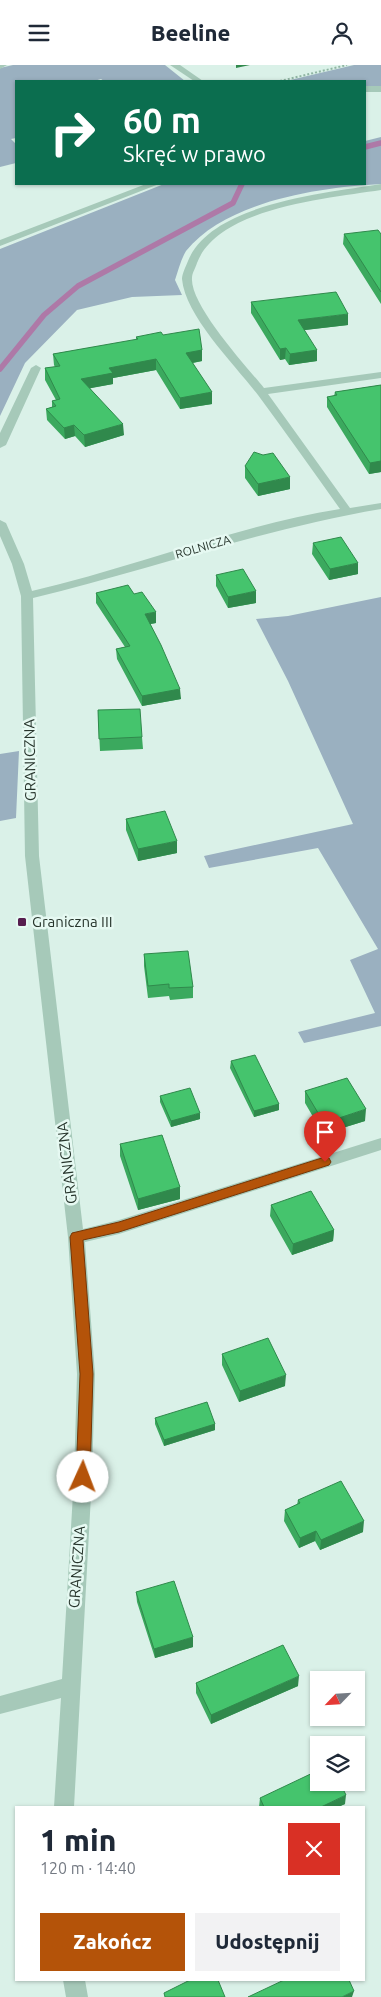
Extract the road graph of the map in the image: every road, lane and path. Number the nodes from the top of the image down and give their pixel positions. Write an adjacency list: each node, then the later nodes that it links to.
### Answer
1 (174, 65): 3 (street)
2 (347, 65): 4 (path)
3 (197, 80)
4 (284, 80)
5 (366, 89): 6 (street)
6 (381, 89)
7 (151, 185): 9 (street)
8 (381, 187): 12 (street)
9 (0, 243)
10 (36, 368): 13 (street)
11 (381, 375): 12 (street)
12 (261, 392): 15 (street)
13 (0, 445)
14 (381, 507): 15 (street, ROLNICZA)
15 (347, 511): 17 (street, ROLNICZA)
16 (0, 523): 17 (street, GRANICZNA)
17 (27, 596): 19 (street, GRANICZNA)
18 (381, 1144): 19 (street)
19 (76, 1237): 20 (street, GRANICZNA)
20 (70, 1686): 21 (street); 22 (street, GRANICZNA)
21 (0, 1705)
22 (64, 1806)
23 (74, 1981): 24 (street)
24 (77, 1997)

